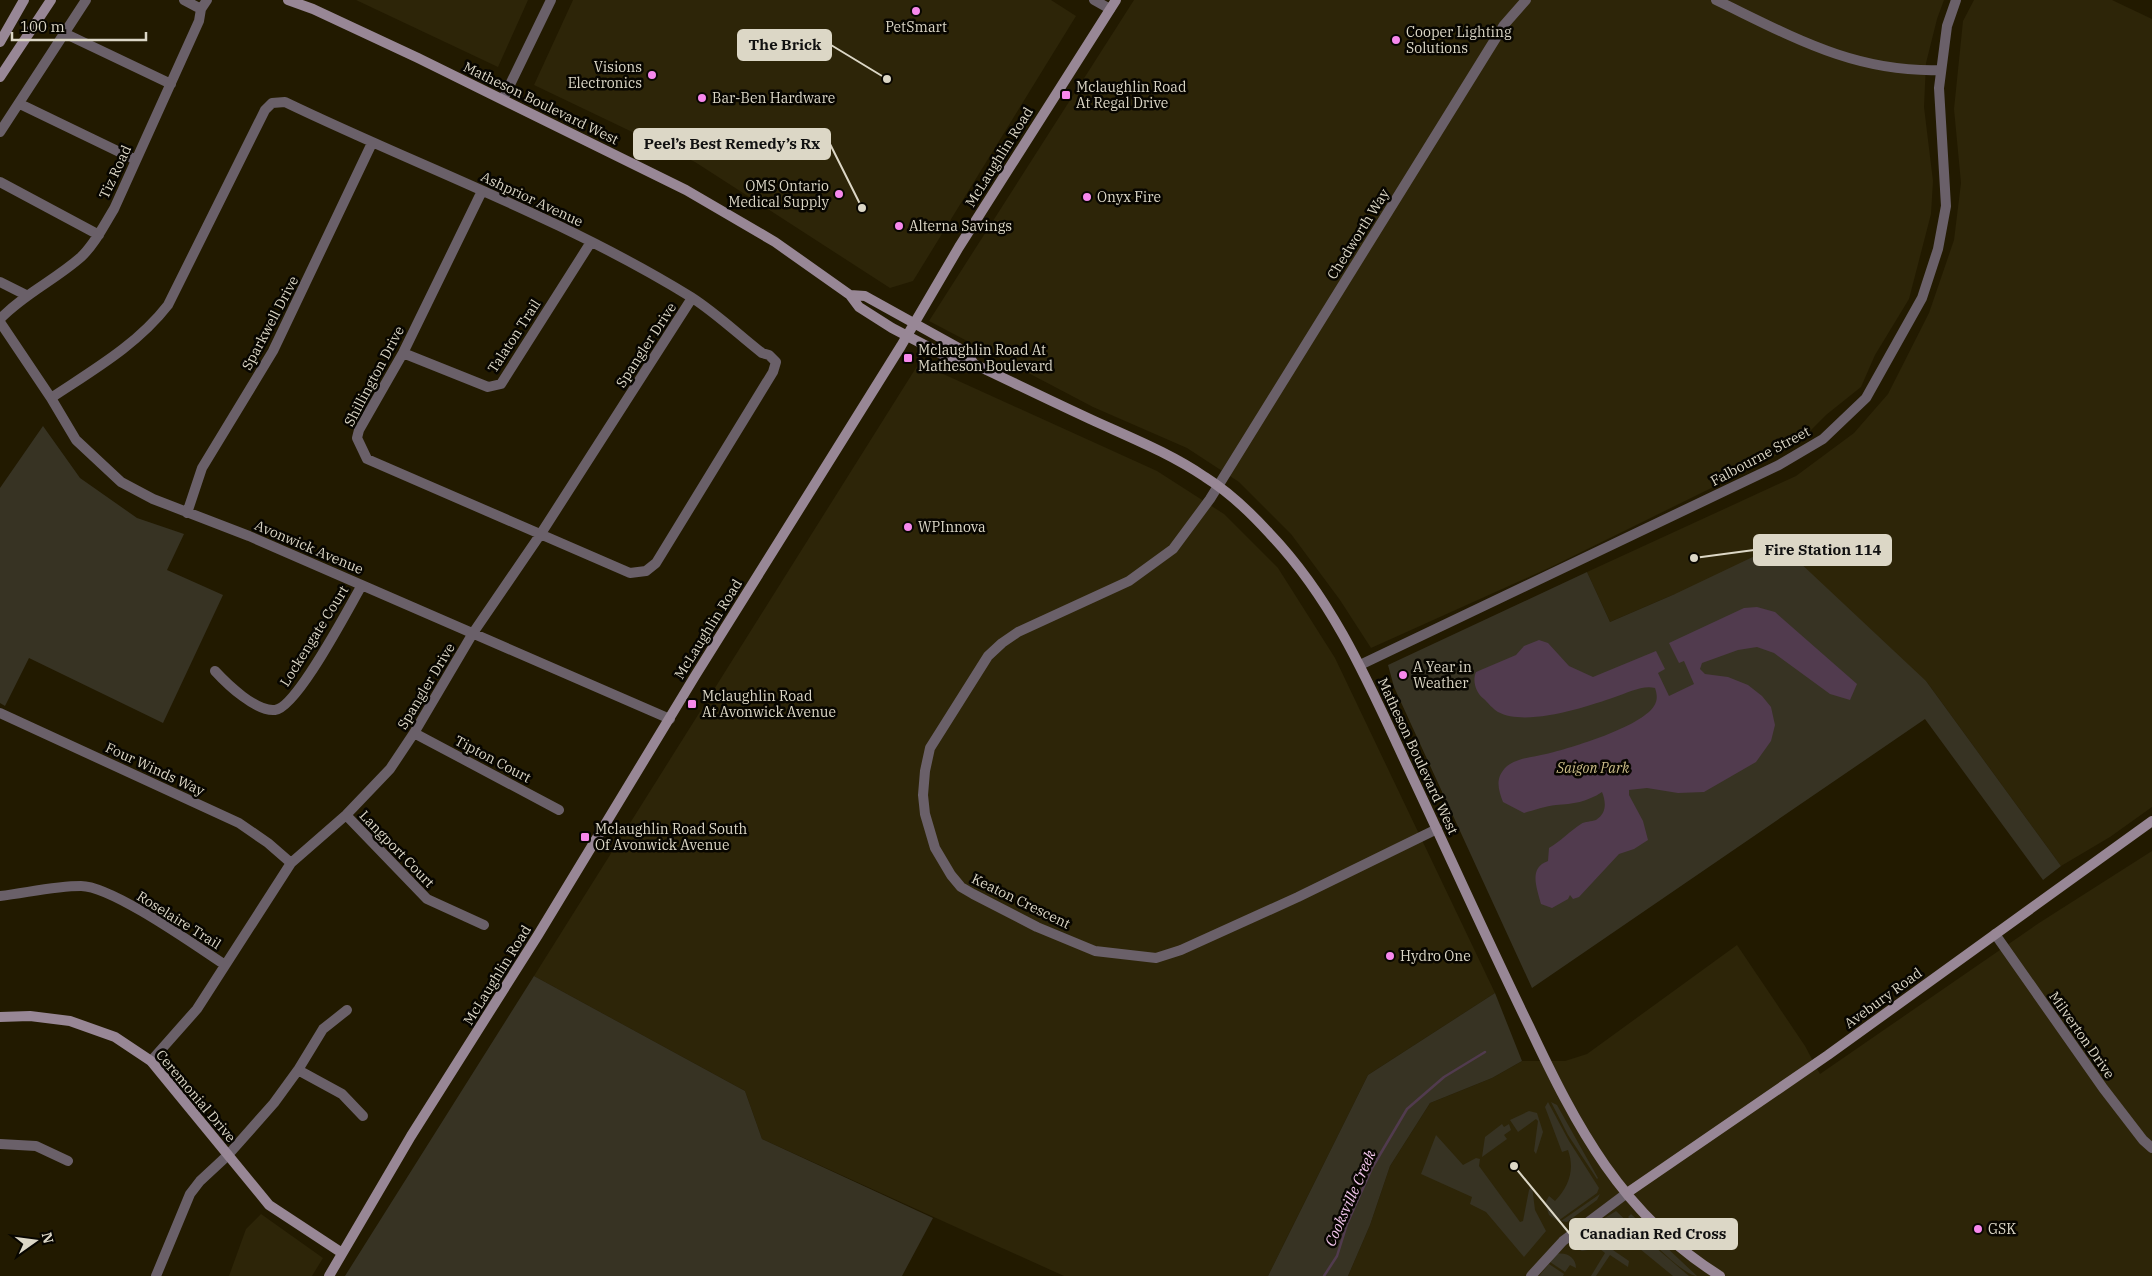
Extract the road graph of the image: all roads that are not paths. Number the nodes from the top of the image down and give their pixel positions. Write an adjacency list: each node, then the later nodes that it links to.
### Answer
1 (24, 0): 16 (street)
2 (51, 0): 18 (street)
3 (86, 0): 15 (street)
4 (184, 0): 13 (street)
5 (207, 0): 13 (street, Tiz Road)
6 (288, 0): 20 (street, Matheson Boulevard West)
7 (552, 0): 20 (street)
8 (1094, 0): 14 (street)
9 (1116, 0): 14 (street, McLaughlin Road)
10 (1526, 0): 39 (street, Chedworth Way)
11 (1716, 0): 17 (street)
12 (1956, 0): 17 (street, Falbourne Street)
13 (201, 9): 19 (street, Tiz Road)
14 (1110, 9): 34 (street, McLaughlin Road)
15 (66, 34): 19 (street); 21 (street)
16 (0, 42)
17 (1941, 70): 44 (street, Falbourne Street)
18 (0, 77)
19 (171, 84): 24 (street, Tiz Road)
20 (503, 99): 31 (street, Matheson Boulevard West)
21 (20, 104): 22 (street); 24 (street)
22 (0, 132)
23 (372, 143): 26 (street, Ashprior Avenue); 38 (street, Ashprior Avenue); 40 (street, Sparkwell Drive)
24 (136, 160): 27 (street, Tiz Road)
25 (0, 182): 27 (street)
26 (482, 190): 28 (street, Ashprior Avenue); 36 (street, Shillington Drive)
27 (99, 235): 30 (street, Tiz Road)
28 (591, 242): 32 (street, Ashprior Avenue); 36 (street, Talaton Trail)
29 (0, 282): 30 (street)
30 (26, 295): 33 (street, Tiz Road)
31 (850, 295): 34 (street, Matheson Boulevard West); 35 (street, Matheson Boulevard West)
32 (692, 298): 41 (street, Spangler Drive); 41 (street, Ashprior Avenue)
33 (0, 321): 38 (street, Avonwick Avenue)
34 (913, 324): 35 (street, McLaughlin Road); 37 (street, Matheson Boulevard West)
35 (906, 336): 37 (street, Matheson Boulevard West); 47 (street, McLaughlin Road)
36 (403, 353): 41 (street, Shillington Drive)
37 (974, 364): 39 (street, Matheson Boulevard West)
38 (51, 398): 40 (street, Avonwick Avenue)
39 (1218, 486): 44 (street, Matheson Boulevard West); 52 (street, Keaton Crescent)
40 (188, 513): 42 (street, Avonwick Avenue)
41 (540, 535): 43 (street, Spangler Drive)
42 (362, 585): 43 (street, Avonwick Avenue); 45 (street, Lockengate Court)
43 (473, 633): 47 (street, Avonwick Avenue); 48 (street, Spangler Drive)
44 (1360, 665): 52 (street, Matheson Boulevard West)
45 (215, 671)
46 (0, 713): 53 (street, Four Winds Way)
47 (670, 719): 68 (street, McLaughlin Road)
48 (414, 733): 49 (street, Tipton Court); 50 (street, Spangler Drive)
49 (559, 810)
50 (346, 815): 53 (street, Spangler Drive); 55 (street, Langport Court)
51 (2152, 821): 56 (street, Avebury Road)
52 (1437, 829): 67 (street, Matheson Boulevard West)
53 (291, 863): 57 (street, Spangler Drive)
54 (0, 896): 57 (street, Roselaire Trail)
55 (484, 925)
56 (1995, 934): 64 (street, Milverton Drive); 67 (street, Avebury Road)
57 (225, 965): 60 (street, Spangler Drive)
58 (347, 1010): 61 (street)
59 (0, 1017): 60 (street, Ceremonial Drive)
60 (151, 1061): 65 (street, Ceremonial Drive)
61 (298, 1070): 62 (street); 65 (street)
62 (363, 1116)
63 (0, 1144): 66 (street)
64 (2152, 1148)
65 (228, 1155): 68 (street, Ceremonial Drive); 69 (street)
66 (68, 1161)
67 (1627, 1193): 71 (street); 72 (street, Matheson Boulevard West)
68 (342, 1253): 70 (street, McLaughlin Road)
69 (156, 1276)
70 (329, 1276)
71 (1531, 1276)
72 (1720, 1276)

